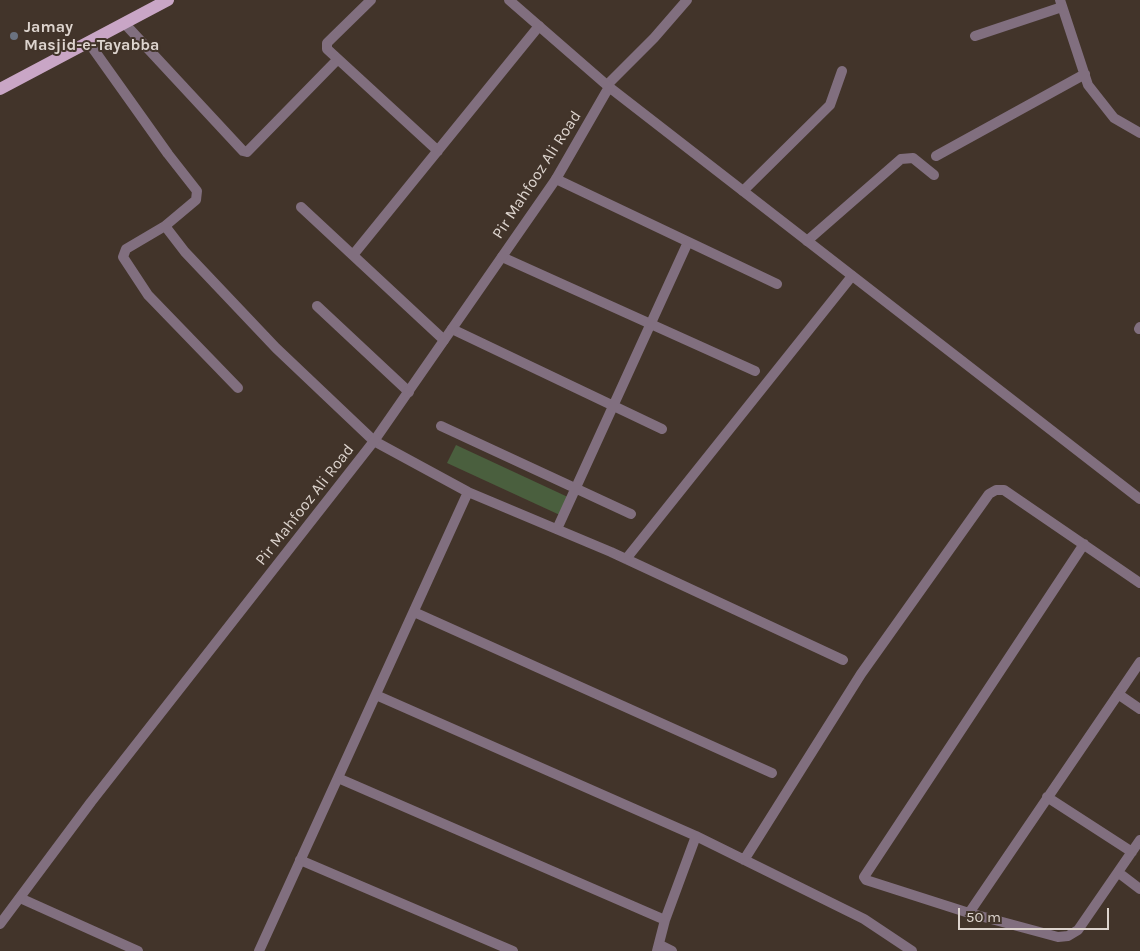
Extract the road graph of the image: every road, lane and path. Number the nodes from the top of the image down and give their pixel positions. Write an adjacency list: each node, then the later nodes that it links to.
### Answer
1 (371, 0): 10 (street)
2 (509, 0): 7 (street)
3 (687, 0): 13 (street, Pir Mahfooz Ali Road)
4 (161, 2): 6 (main road)
5 (1061, 3): 8 (street); 12 (street)
6 (125, 24): 9 (main road); 10 (street)
7 (539, 26): 13 (street); 16 (street)
8 (975, 36)
9 (89, 43): 14 (main road); 22 (street)
10 (338, 60): 16 (street)
11 (842, 71): 20 (street)
12 (1085, 74): 15 (street); 17 (street)
13 (608, 86): 19 (street, Pir Mahfooz Ali Road); 20 (street)
14 (0, 89)
15 (1140, 133)
16 (438, 151): 25 (street)
17 (936, 156)
18 (934, 175): 23 (street)
19 (556, 179): 24 (street); 26 (street, Pir Mahfooz Ali Road)
20 (743, 191): 23 (street)
21 (301, 207): 25 (street)
22 (165, 226): 34 (street); 39 (street)
23 (807, 241): 27 (street)
24 (688, 242): 28 (street); 30 (street)
25 (353, 255): 32 (street)
26 (502, 257): 30 (street); 31 (street, Pir Mahfooz Ali Road)
27 (852, 276): 42 (street); 46 (street)
28 (777, 284)
29 (317, 306): 35 (street)
30 (651, 324): 33 (street); 36 (street)
31 (452, 328): 32 (street, Pir Mahfooz Ali Road); 36 (street)
32 (444, 340): 35 (street, Pir Mahfooz Ali Road)
33 (755, 371)
34 (238, 388)
35 (409, 392): 39 (street, Pir Mahfooz Ali Road)
36 (613, 405): 38 (street); 40 (street)
37 (441, 426): 40 (street)
38 (662, 428)
39 (374, 441): 41 (street); 64 (street, Pir Mahfooz Ali Road)
40 (575, 490): 43 (street); 44 (street)
41 (468, 492): 44 (street); 48 (street)
42 (1140, 499)
43 (631, 514)
44 (557, 529): 46 (street)
45 (1084, 544): 47 (street); 61 (street); 65 (street)
46 (626, 559): 49 (street)
47 (1140, 583)
48 (414, 612): 52 (street); 54 (street)
49 (843, 660)
50 (1140, 662): 51 (street)
51 (1118, 694): 53 (street); 56 (street)
52 (376, 695): 55 (street); 57 (street)
53 (1140, 709)
54 (772, 773)
55 (338, 778): 60 (street); 66 (street)
56 (1047, 797): 59 (street); 65 (street)
57 (696, 836): 61 (street); 66 (street)
58 (1140, 840): 59 (street)
59 (1132, 852): 62 (street)
60 (300, 860): 70 (street); 71 (street)
61 (744, 860): 73 (street)
62 (1119, 873): 63 (street); 65 (street)
63 (1140, 889)
64 (20, 898): 67 (street, Pir Mahfooz Ali Road); 69 (street)
65 (968, 913)
66 (666, 920): 68 (street)
67 (0, 924)
68 (658, 948): 72 (street)
69 (138, 951)
70 (259, 951)
71 (513, 951)
72 (672, 951)
73 (912, 951)

